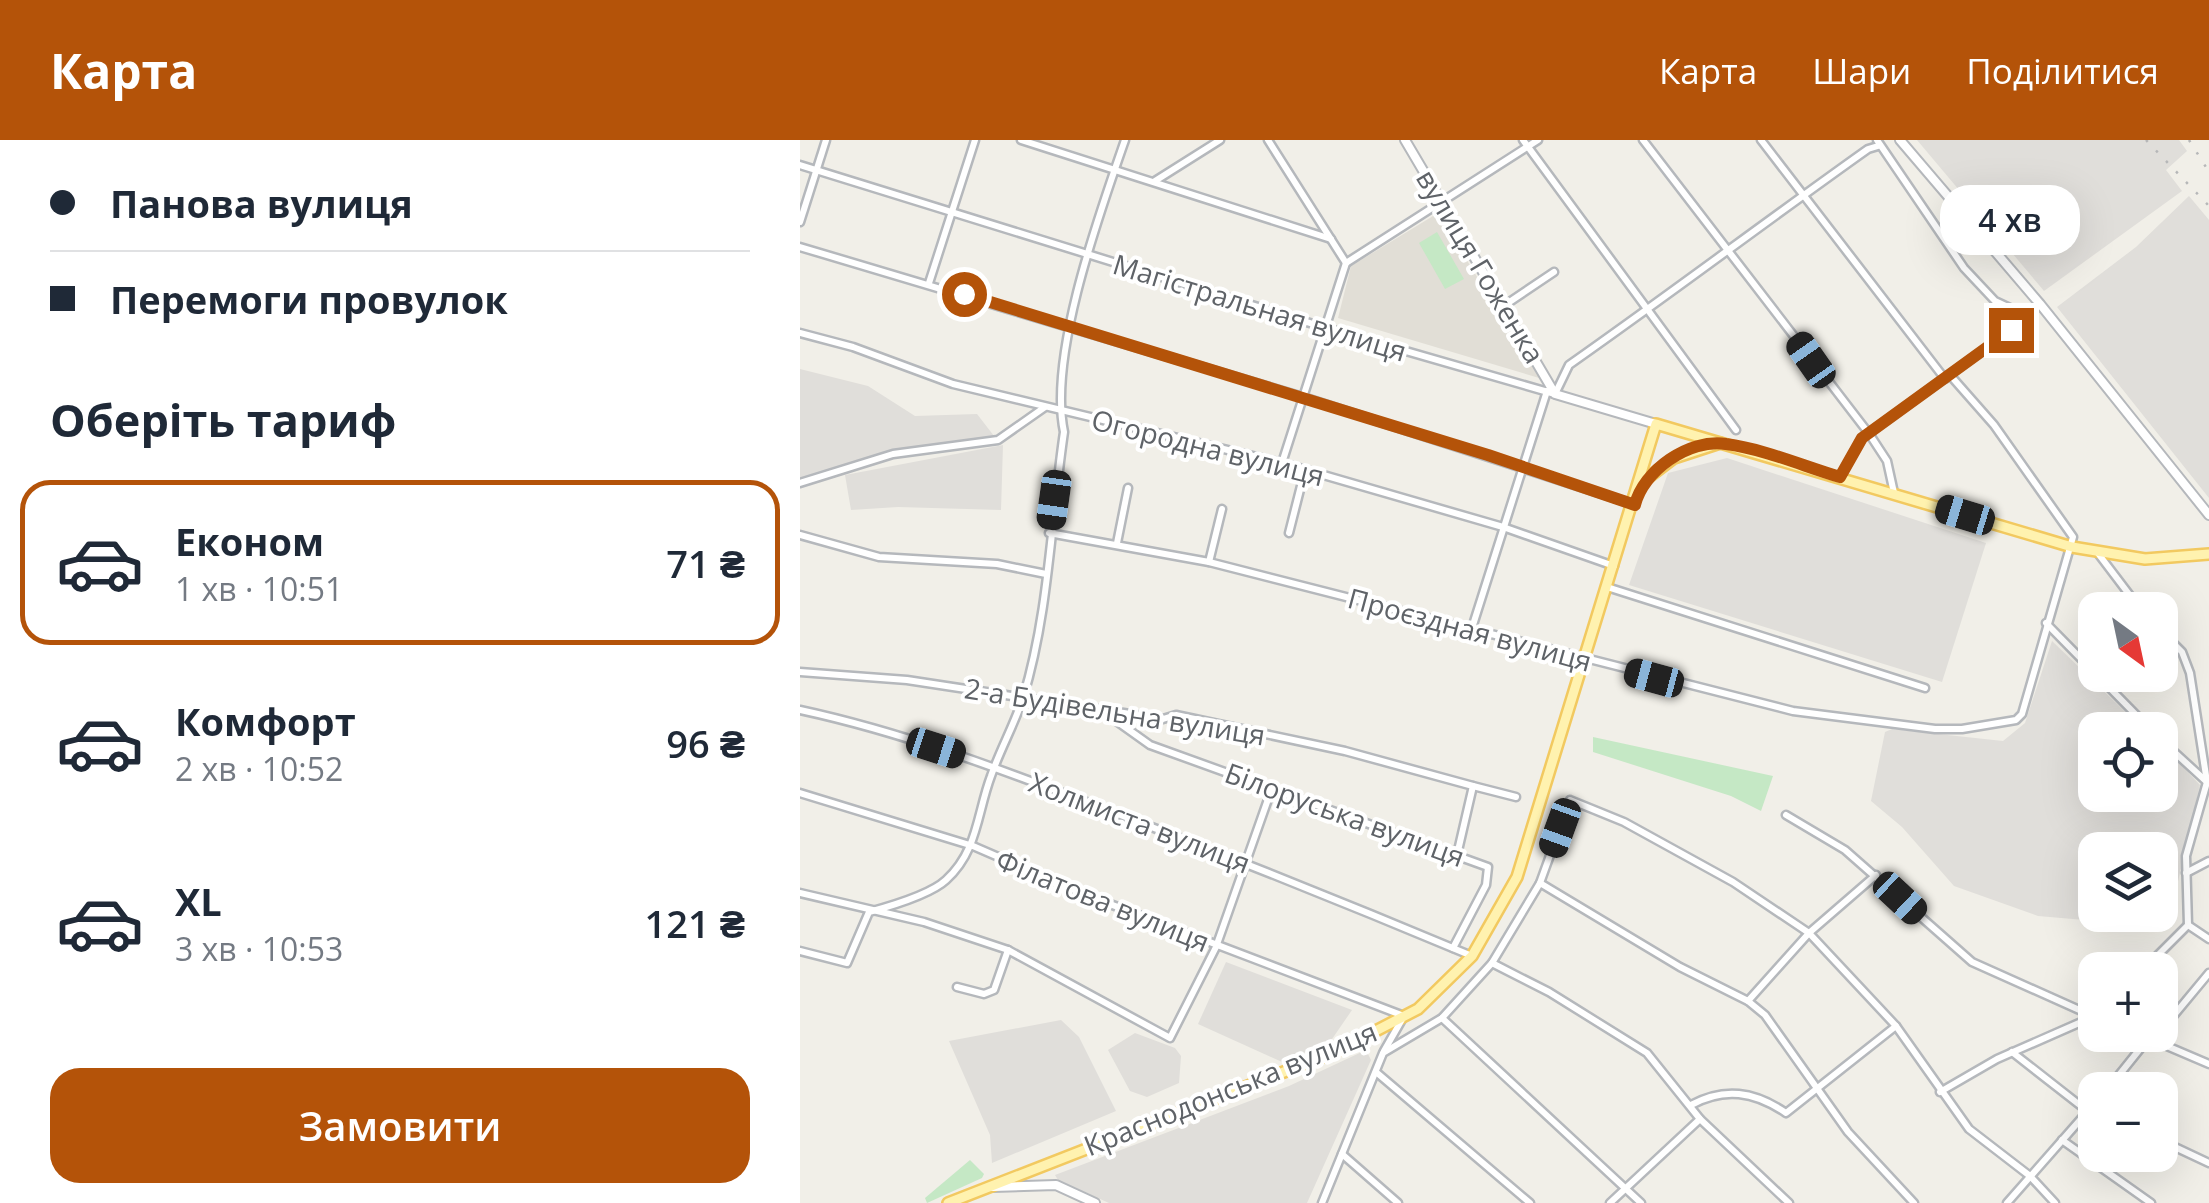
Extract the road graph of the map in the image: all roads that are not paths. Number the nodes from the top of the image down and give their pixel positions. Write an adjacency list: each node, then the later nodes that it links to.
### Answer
1 (826, 140): 15 (street)
2 (975, 140): 20 (street)
3 (1020, 140): 16 (street)
4 (1125, 140): 16 (street)
5 (1220, 140): 17 (street)
6 (1268, 140): 22 (street)
7 (1405, 140): 19 (street, вулиця Гоженка)
8 (1538, 140): 13 (street)
9 (1643, 140): 24 (street)
10 (1761, 140): 18 (street)
11 (1900, 140): 29 (street)
12 (1878, 143): 18 (street); 29 (street)
13 (1525, 144): 19 (street); 31 (street)
14 (800, 164): 15 (street, Магістральная вулиця)
15 (817, 170): 20 (street, Магістральная вулиця); 21 (street)
16 (1114, 171): 17 (street); 25 (street)
17 (1155, 181): 22 (street)
18 (1802, 195): 24 (street); 36 (street)
19 (1442, 200): 26 (street); 30 (street, вулиця Гоженка)
20 (951, 212): 25 (street, Магістральная вулиця); 28 (street)
21 (800, 222)
22 (1331, 239): 26 (street)
23 (800, 247): 28 (street)
24 (1728, 254): 31 (street); 43 (street)
25 (1089, 255): 32 (street); 33 (street, Магістральная вулиця)
26 (1346, 262): 33 (street)
27 (1554, 272): 30 (street)
28 (929, 283): 32 (street)
29 (2040, 304): 55 (street)
30 (1505, 305): 37 (street, вулиця Гоженка)
31 (1650, 308): 37 (street); 42 (street)
32 (1070, 327): 38 (street); 40 (street)
33 (1326, 328): 37 (street, Магістральная вулиця); 38 (street)
34 (2011, 330): 36 (street)
35 (800, 333): 39 (street, Огородна вулиця)
36 (1947, 378): 43 (street); 61 (street)
37 (1551, 392): 41 (street, Магістральная вулиця); 46 (street)
38 (1304, 398): 45 (street); 46 (street)
39 (1044, 407): 40 (street, Огородна вулиця); 49 (street)
40 (1059, 411): 45 (street, Огородна вулиця); 58 (street)
41 (1656, 424): 44 (main road, Магістральная вулиця); 50 (main road, Краснодонська вулиця)
42 (1736, 430)
43 (1870, 435): 48 (street); 52 (street)
44 (1722, 443): 48 (main road, Магістральная вулиця); 50 (main road)
45 (1282, 463): 47 (street, Огородна вулиця)
46 (1526, 467): 53 (street); 56 (street)
47 (1305, 470): 56 (street, Огородна вулиця); 57 (street)
48 (1840, 477): 52 (main road)
49 (800, 483)
50 (1640, 484): 53 (main road, Краснодонська вулиця)
51 (1128, 488): 60 (street)
52 (1894, 493): 61 (main road)
53 (1635, 505): 65 (main road, Краснодонська вулиця)
54 (1222, 508): 64 (street)
55 (2209, 515)
56 (1503, 527): 65 (street, Огородна вулиця); 70 (street)
57 (1289, 533)
58 (1049, 534): 60 (street, Проєздная вулиця); 66 (street)
59 (800, 535): 66 (street)
60 (1117, 543): 64 (street, Проєздная вулиця)
61 (2072, 547): 62 (main road); 69 (street)
62 (2096, 551): 63 (main road); 68 (street)
63 (2209, 554)
64 (1210, 562): 70 (street, Проєздная вулиця)
65 (1614, 566): 67 (main road, Краснодонська вулиця)
66 (1046, 574): 77 (street)
67 (1607, 587): 73 (main road, Краснодонська вулиця); 75 (street)
68 (2124, 592)
69 (2045, 622): 72 (street); 73 (street, Проєздная вулиця)
70 (1472, 628): 73 (street, Проєздная вулиця)
71 (2178, 648): 83 (street)
72 (2078, 656)
73 (1585, 660): 106 (main road, Краснодонська вулиця)
74 (800, 672): 77 (street, 2-а Будівельна вулиця)
75 (1925, 688)
76 (2114, 692): 80 (street)
77 (1024, 696): 78 (street, 2-а Будівельна вулиця); 82 (street)
78 (1097, 707): 84 (street, 2-а Будівельна вулиця); 85 (street, Білоруська вулиця)
79 (800, 710): 82 (street, Холмиста вулиця)
80 (2133, 712)
81 (2178, 755): 83 (street)
82 (995, 767): 89 (street); 92 (street, Холмиста вулиця)
83 (2208, 782): 93 (street)
84 (1473, 786): 87 (street, 2-а Будівельна вулиця); 90 (street)
85 (1272, 788): 90 (street, Білоруська вулиця); 92 (street)
86 (800, 793): 89 (street, Філатова вулиця)
87 (1516, 798)
88 (1786, 815): 94 (street)
89 (973, 846): 97 (street); 101 (street, Філатова вулиця)
90 (1456, 855): 102 (street, Білоруська вулиця)
91 (2209, 861): 93 (street)
92 (1246, 862): 101 (street); 102 (street, Холмиста вулиця)
93 (2185, 874): 98 (street)
94 (1876, 875): 99 (street); 112 (street)
95 (1540, 883): 99 (street); 107 (street); 110 (street)
96 (800, 893): 97 (street)
97 (869, 912): 103 (street); 104 (street)
98 (2188, 925): 100 (street); 105 (street)
99 (1810, 933): 110 (street); 116 (street)
100 (2209, 939)
101 (1216, 947): 103 (street); 113 (street, Філатова вулиця)
102 (1453, 948): 106 (street, Холмиста вулиця)
103 (1008, 950): 109 (street)
104 (800, 951)
105 (2161, 952)
106 (1472, 956): 113 (main road, Краснодонська вулиця)
107 (1492, 963): 114 (street); 127 (street)
108 (2209, 973): 111 (street)
109 (958, 986)
110 (1748, 1001): 124 (street)
111 (2178, 1007)
112 (2078, 1010)
113 (1404, 1016): 120 (street); 135 (main road, Краснодонська вулиця)
114 (1442, 1018): 120 (street); 136 (street)
115 (2078, 1024): 118 (street)
116 (1896, 1026): 124 (street); 125 (street)
117 (2178, 1049): 121 (street)
118 (2012, 1052): 125 (street); 126 (street)
119 (2139, 1052): 123 (street)
120 (1383, 1053): 122 (street)
121 (2209, 1064)
122 (1376, 1072): 132 (street); 137 (street)
123 (2122, 1072)
124 (1819, 1088): 127 (street); 145 (street)
125 (1940, 1092): 134 (street)
126 (2078, 1097)
127 (1690, 1105): 128 (street)
128 (1700, 1119): 136 (street); 144 (street)
129 (2078, 1123): 130 (street)
130 (2062, 1140): 134 (street); 148 (street)
131 (2178, 1148): 133 (street)
132 (1342, 1154): 140 (street); 141 (street)
133 (2209, 1162)
134 (2030, 1176): 146 (street); 147 (street)
135 (984, 1186): 138 (main road, Краснодонська вулиця); 139 (street)
136 (1623, 1188): 142 (street); 143 (street)
137 (1527, 1202)
138 (948, 1203)
139 (1095, 1203)
140 (1322, 1203)
141 (1398, 1203)
142 (1610, 1203)
143 (1641, 1203)
144 (1788, 1203)
145 (1914, 1203)
146 (2007, 1203)
147 (2055, 1203)
148 (2151, 1203)

